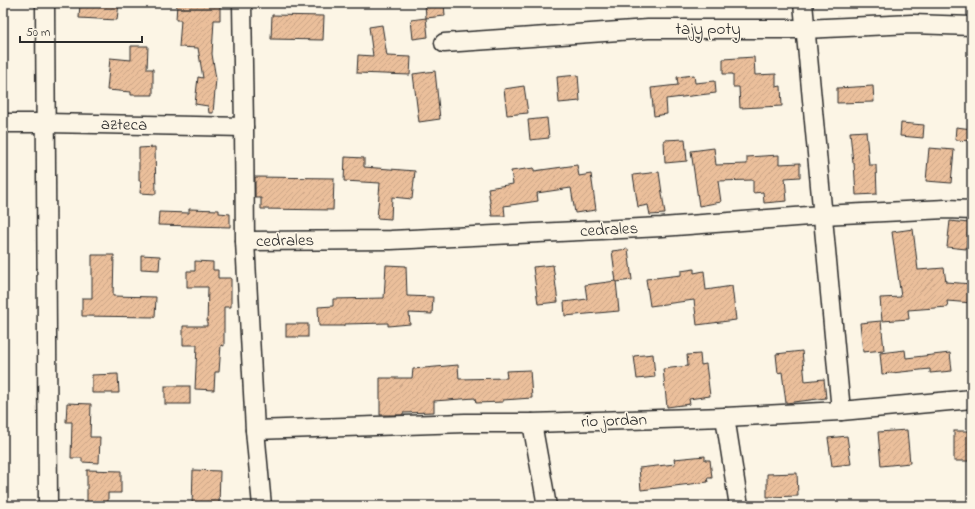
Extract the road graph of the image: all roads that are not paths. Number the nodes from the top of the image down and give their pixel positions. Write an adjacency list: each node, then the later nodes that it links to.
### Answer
1 (45, 3): 8 (street)
2 (242, 3): 9 (street)
3 (802, 3): 5 (street)
4 (972, 26): 5 (street, tajy poty)
5 (804, 29): 6 (street, tajy poty); 11 (street)
6 (444, 43)
7 (3, 123): 8 (street, azteca)
8 (47, 123): 9 (street, azteca); 18 (street)
9 (244, 127): 12 (street)
10 (972, 210): 11 (street, cedrales)
11 (822, 215): 12 (street, cedrales); 14 (street)
12 (245, 241): 17 (street)
13 (972, 399): 14 (street, rio jordan)
14 (841, 411): 15 (street, rio jordan)
15 (725, 417): 16 (street, rio jordan); 21 (street)
16 (532, 423): 17 (street, rio jordan); 20 (street)
17 (255, 430): 19 (street)
18 (48, 506)
19 (262, 506)
20 (547, 506)
21 (739, 506)

